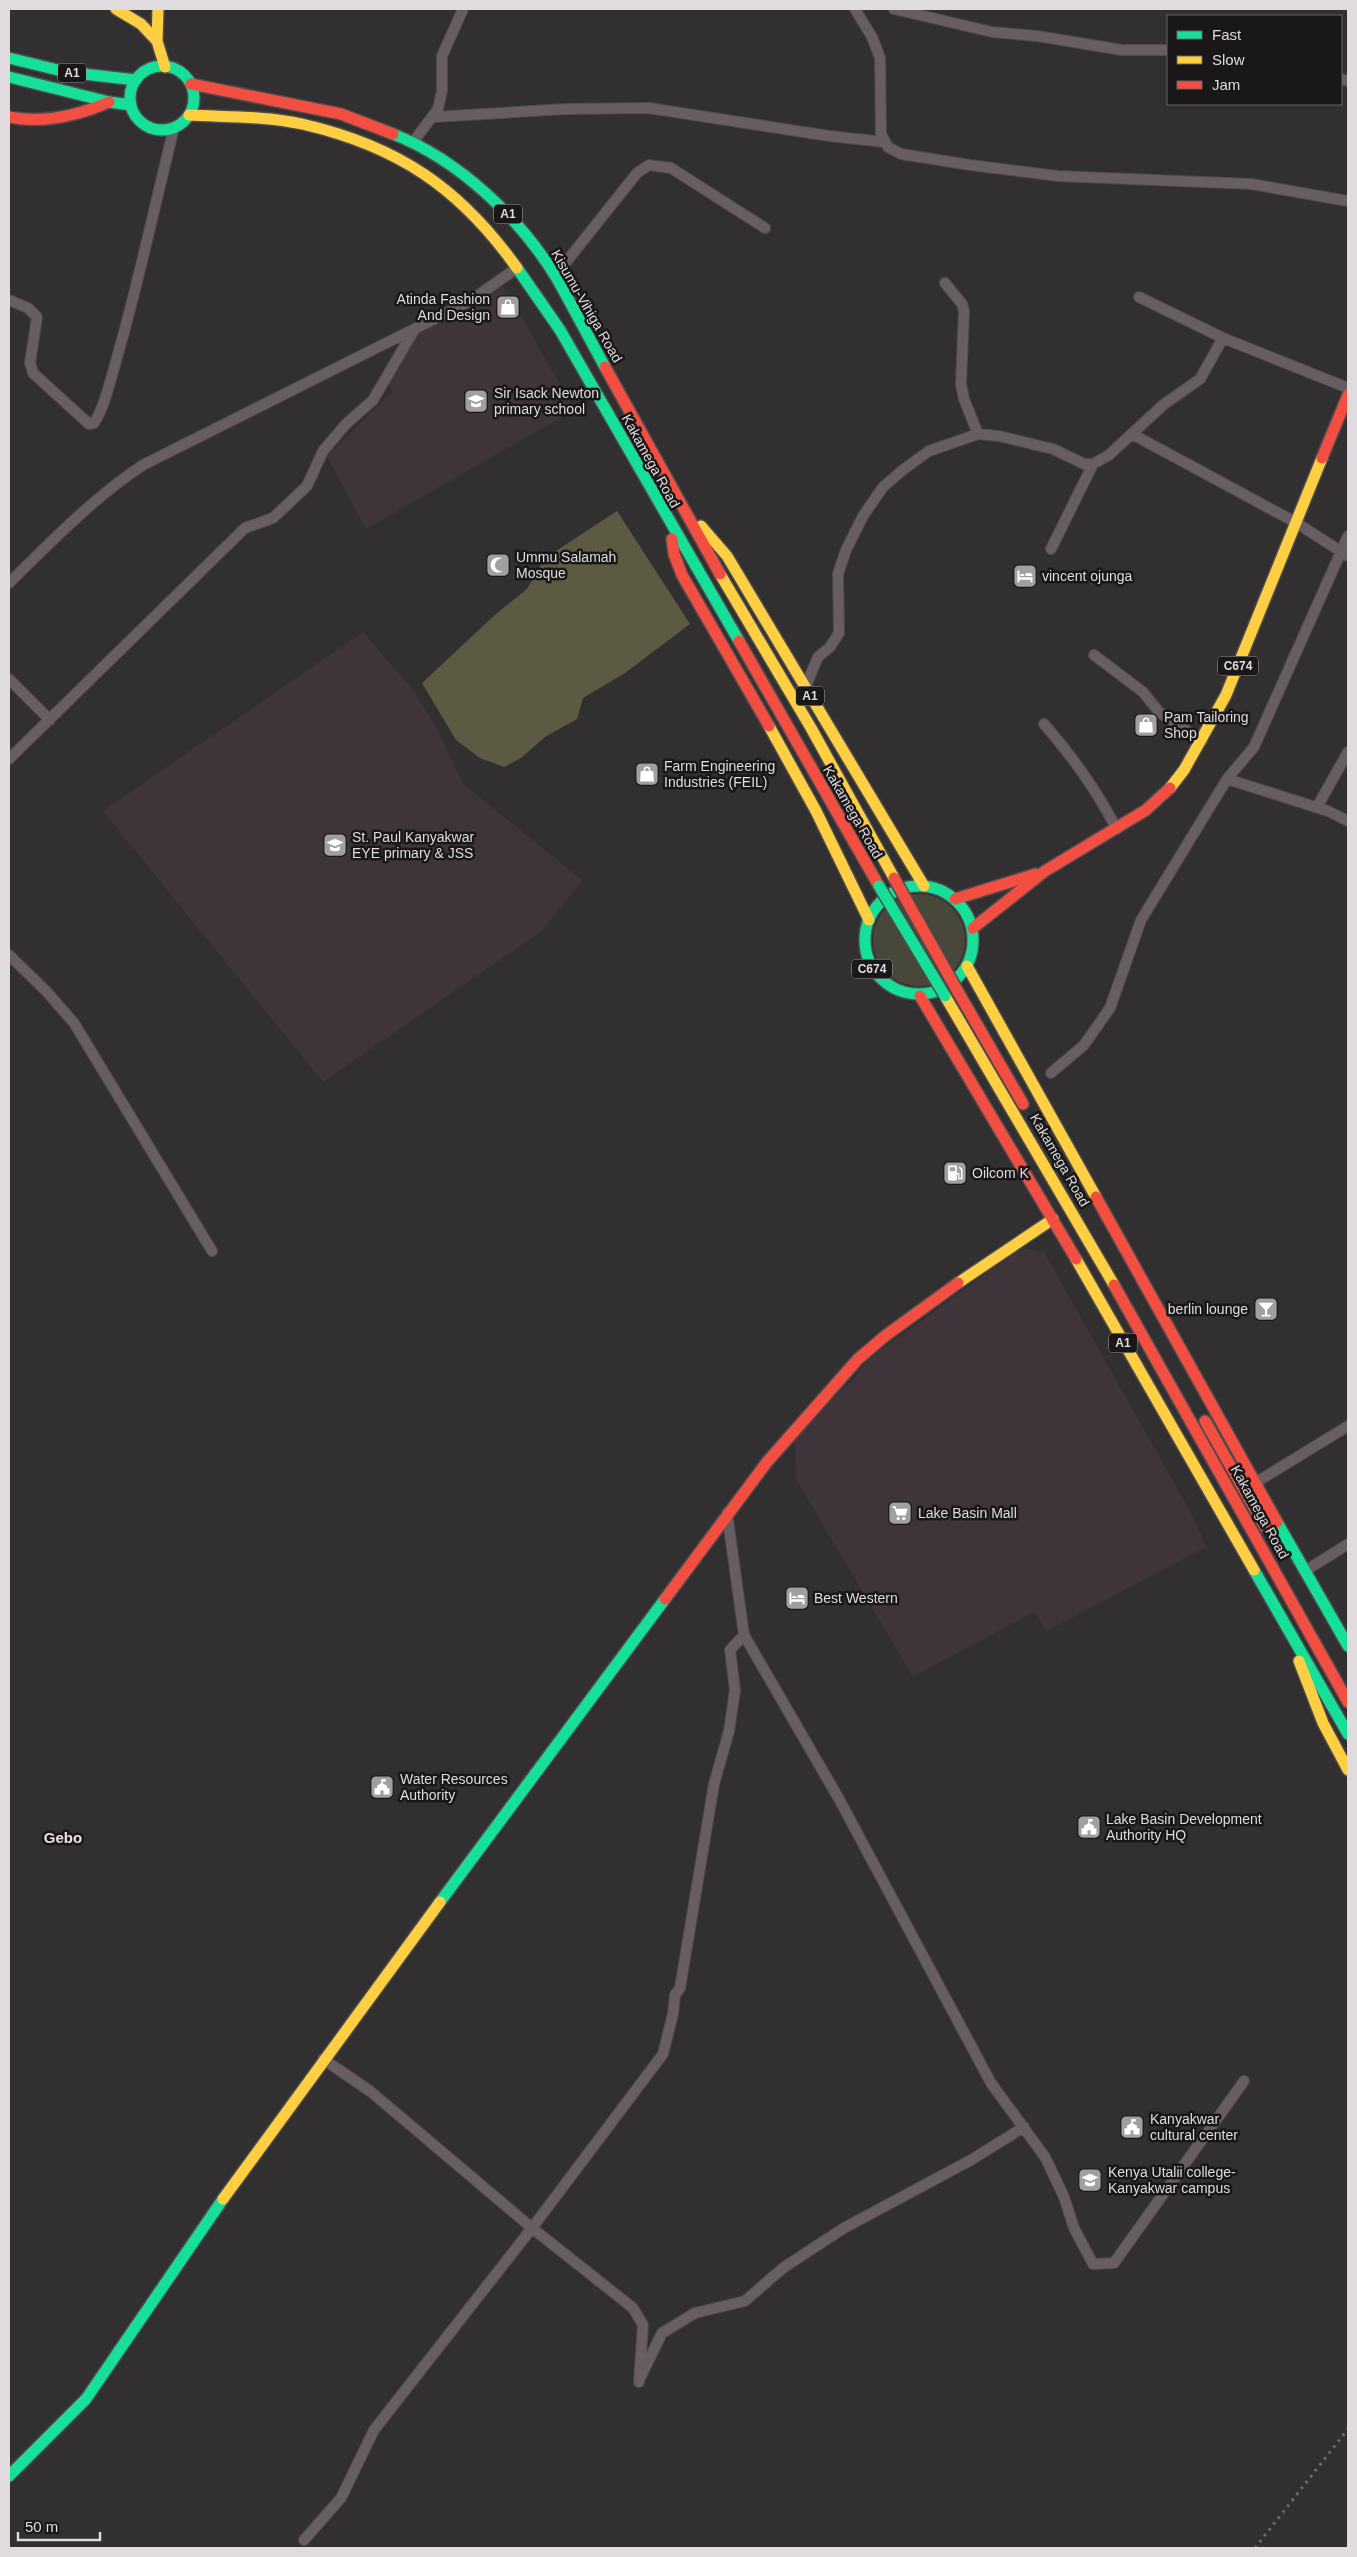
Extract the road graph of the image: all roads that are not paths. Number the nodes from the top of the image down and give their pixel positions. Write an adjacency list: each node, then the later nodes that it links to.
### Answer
1 (116, 9): 6 (main road)
2 (158, 9): 6 (main road)
3 (463, 9): 16 (street)
4 (855, 9): 20 (street)
5 (894, 9): 7 (street)
6 (157, 41): 9 (main road)
7 (1167, 50)
8 (9, 58): 11 (main road, A1)
9 (165, 66): 11 (main road); 12 (main road, A1)
10 (9, 77): 13 (main road, A1)
11 (136, 80): 14 (main road)
12 (191, 84): 15 (main road); 19 (main road, Kisumu-Vihiga Road / A1)
13 (109, 102): 14 (main road, A1); 17 (main road)
14 (131, 105): 18 (main road)
15 (189, 115): 18 (main road); 23 (main road, Kakamega Road / A1)
16 (434, 116): 19 (street); 20 (street)
17 (9, 117)
18 (174, 128): 27 (street)
19 (413, 142): 24 (main road, Kisumu-Vihiga Road / A1)
20 (884, 142): 21 (street)
21 (1348, 201)
22 (766, 228): 24 (street)
23 (517, 268): 28 (street); 37 (main road, Kakamega Road / A1)
24 (555, 276): 35 (main road, Kisumu-Vihiga Road / A1)
25 (945, 283): 32 (street)
26 (1139, 298): 29 (street)
27 (9, 300)
28 (414, 330): 41 (street); 45 (street)
29 (1223, 338): 30 (street); 33 (street)
30 (1348, 388)
31 (1348, 396): 36 (main road, C674)
32 (978, 434): 34 (street); 44 (street)
33 (1132, 434): 34 (street); 36 (street)
34 (1093, 464): 39 (street)
35 (687, 514): 44 (main road, A1); 65 (main road, Kakamega Road / A1, bridge)
36 (1294, 522): 40 (street); 47 (main road, C674)
37 (672, 528): 57 (main road, A1); 80 (main road, Kakamega Road / A1, bridge)
38 (1348, 536): 40 (street)
39 (1051, 550)
40 (1345, 554): 50 (street)
41 (9, 583)
42 (1094, 655): 47 (street)
43 (9, 679): 45 (street)
44 (805, 688): 55 (main road, A1)
45 (50, 720): 49 (street)
46 (1044, 724): 53 (street)
47 (1202, 741): 53 (main road, C674)
48 (1348, 752): 51 (street)
49 (9, 759)
50 (1227, 779): 51 (street); 62 (street)
51 (1317, 807): 52 (street)
52 (1348, 821)
53 (1117, 829): 54 (main road, C674)
54 (1045, 871): 56 (main road, C674); 58 (main road, C674)
55 (924, 886): 56 (main road); 57 (main road)
56 (955, 899): 58 (main road)
57 (868, 920): 61 (main road, C674)
58 (973, 928): 60 (main road)
59 (9, 955): 64 (street)
60 (967, 966): 61 (main road); 68 (main road)
61 (920, 996): 63 (main road, A1)
62 (1051, 1074)
63 (1053, 1219): 69 (main road); 75 (main road, A1)
64 (212, 1251)
65 (1184, 1385)
66 (1199, 1410): 70 (main road, Kakamega Road)
67 (1348, 1426): 68 (street)
68 (1255, 1483): 73 (main road)
69 (727, 1514): 77 (street); 83 (main road)
70 (1270, 1537)
71 (1348, 1544): 73 (street)
72 (1278, 1554): 79 (main road, Kakamega Road)
73 (1305, 1571): 74 (main road)
74 (1323, 1603): 76 (main road); 78 (main road)
75 (1286, 1625): 81 (main road, A1); 82 (main road)
76 (1348, 1632)
77 (744, 1635): 85 (street); 86 (street)
78 (1348, 1646)
79 (1348, 1683)
80 (1348, 1702)
81 (1348, 1734)
82 (1348, 1770)
83 (323, 2059): 86 (street); 87 (main road)
84 (1244, 2080): 85 (street)
85 (1024, 2127): 86 (street)
86 (532, 2228): 88 (street)
87 (9, 2476)
88 (304, 2540)

